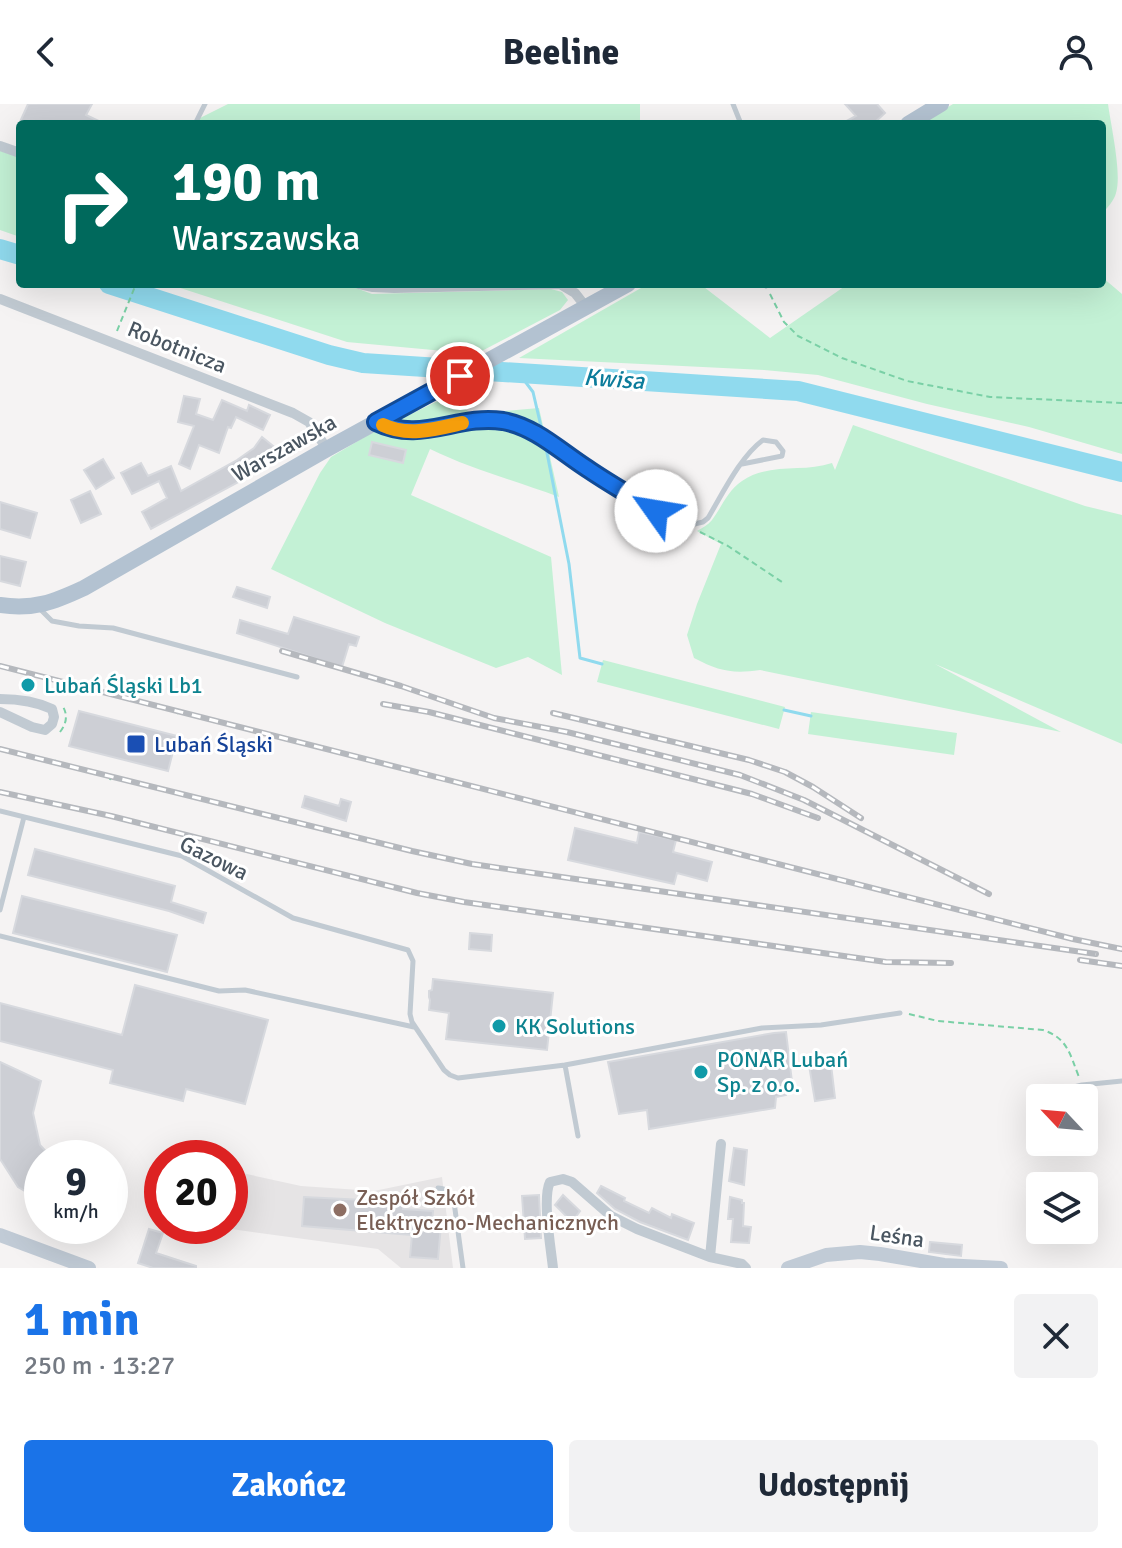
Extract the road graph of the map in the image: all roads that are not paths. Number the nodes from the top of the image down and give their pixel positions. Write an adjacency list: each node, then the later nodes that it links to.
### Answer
1 (196, 104): 3 (lane)
2 (941, 104): 4 (main road)
3 (204, 106)
4 (915, 120)
5 (567, 288): 8 (street)
6 (621, 288): 8 (main road, Warszawska)
7 (0, 299): 10 (street, Robotnicza)
8 (580, 311): 9 (main road, Warszawska)
9 (379, 420): 10 (main road, Warszawska); 11 (lane)
10 (327, 449): 13 (main road, Warszawska)
11 (742, 464): 11 (lane)
12 (0, 605): 13 (main road, Warszawska)
13 (37, 606): 14 (lane)
14 (297, 677)
15 (0, 699): 16 (street)
16 (0, 712)
17 (0, 811): 18 (lane, Gazowa)
18 (24, 817): 19 (lane); 22 (lane, Gazowa)
19 (0, 910)
20 (0, 936): 22 (lane)
21 (900, 1013): 23 (lane)
22 (415, 1028): 23 (lane)
23 (565, 1065): 26 (lane)
24 (1122, 1081): 25 (lane)
25 (1092, 1084)
26 (578, 1136)
27 (721, 1144): 30 (street)
28 (438, 1188): 32 (lane)
29 (0, 1235): 31 (main road)
30 (710, 1257): 33 (street); 34 (street)
31 (89, 1268)
32 (463, 1268)
33 (553, 1268)
34 (746, 1268)
35 (788, 1268): 36 (main road, Leśna)
36 (1001, 1268)

